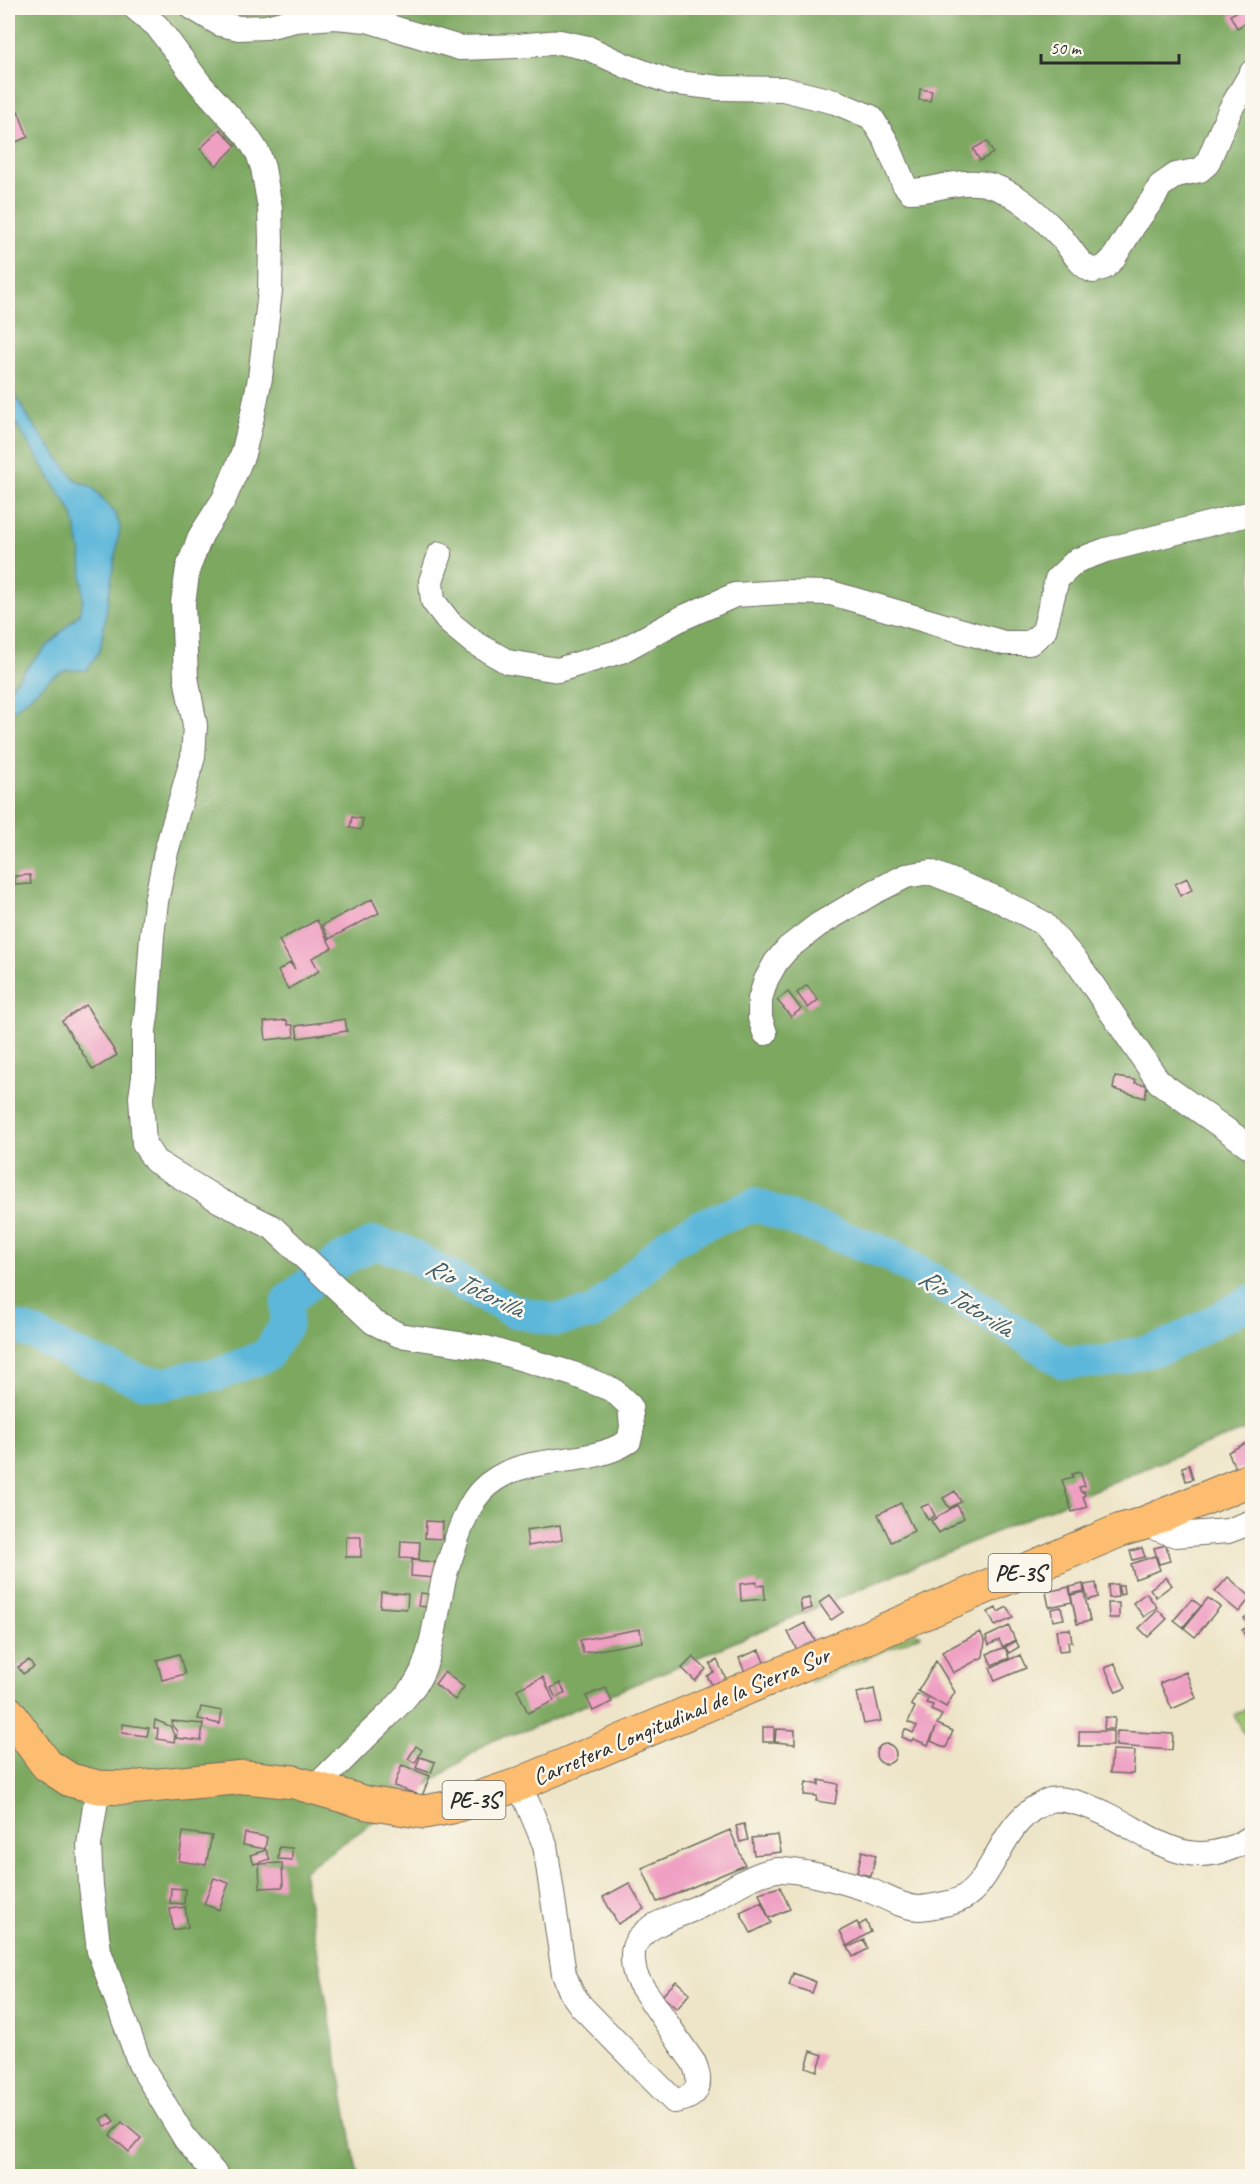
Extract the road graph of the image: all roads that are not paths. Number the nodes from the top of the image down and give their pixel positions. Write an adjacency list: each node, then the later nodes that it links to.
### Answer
1 (135, 8): 14 (street)
2 (193, 8): 3 (street)
3 (1252, 72)
4 (1252, 513): 5 (street)
5 (440, 554)
6 (765, 1033): 7 (street)
7 (1252, 1148)
8 (1252, 1479): 10 (highway, Carretera Longitudinal de la Sierra Sur / PE-3S)
9 (1252, 1522): 10 (street)
10 (1142, 1524): 12 (highway, Carretera Longitudinal de la Sierra Sur / PE-3S)
11 (8, 1712): 13 (highway, Carretera Longitudinal de la Sierra Sur / PE-3S)
12 (517, 1785): 14 (highway, Carretera Longitudinal de la Sierra Sur / PE-3S); 15 (street)
13 (98, 1787): 14 (highway, Carretera Longitudinal de la Sierra Sur / PE-3S); 16 (street)
14 (314, 1788)
15 (1252, 1837)
16 (217, 2176)

